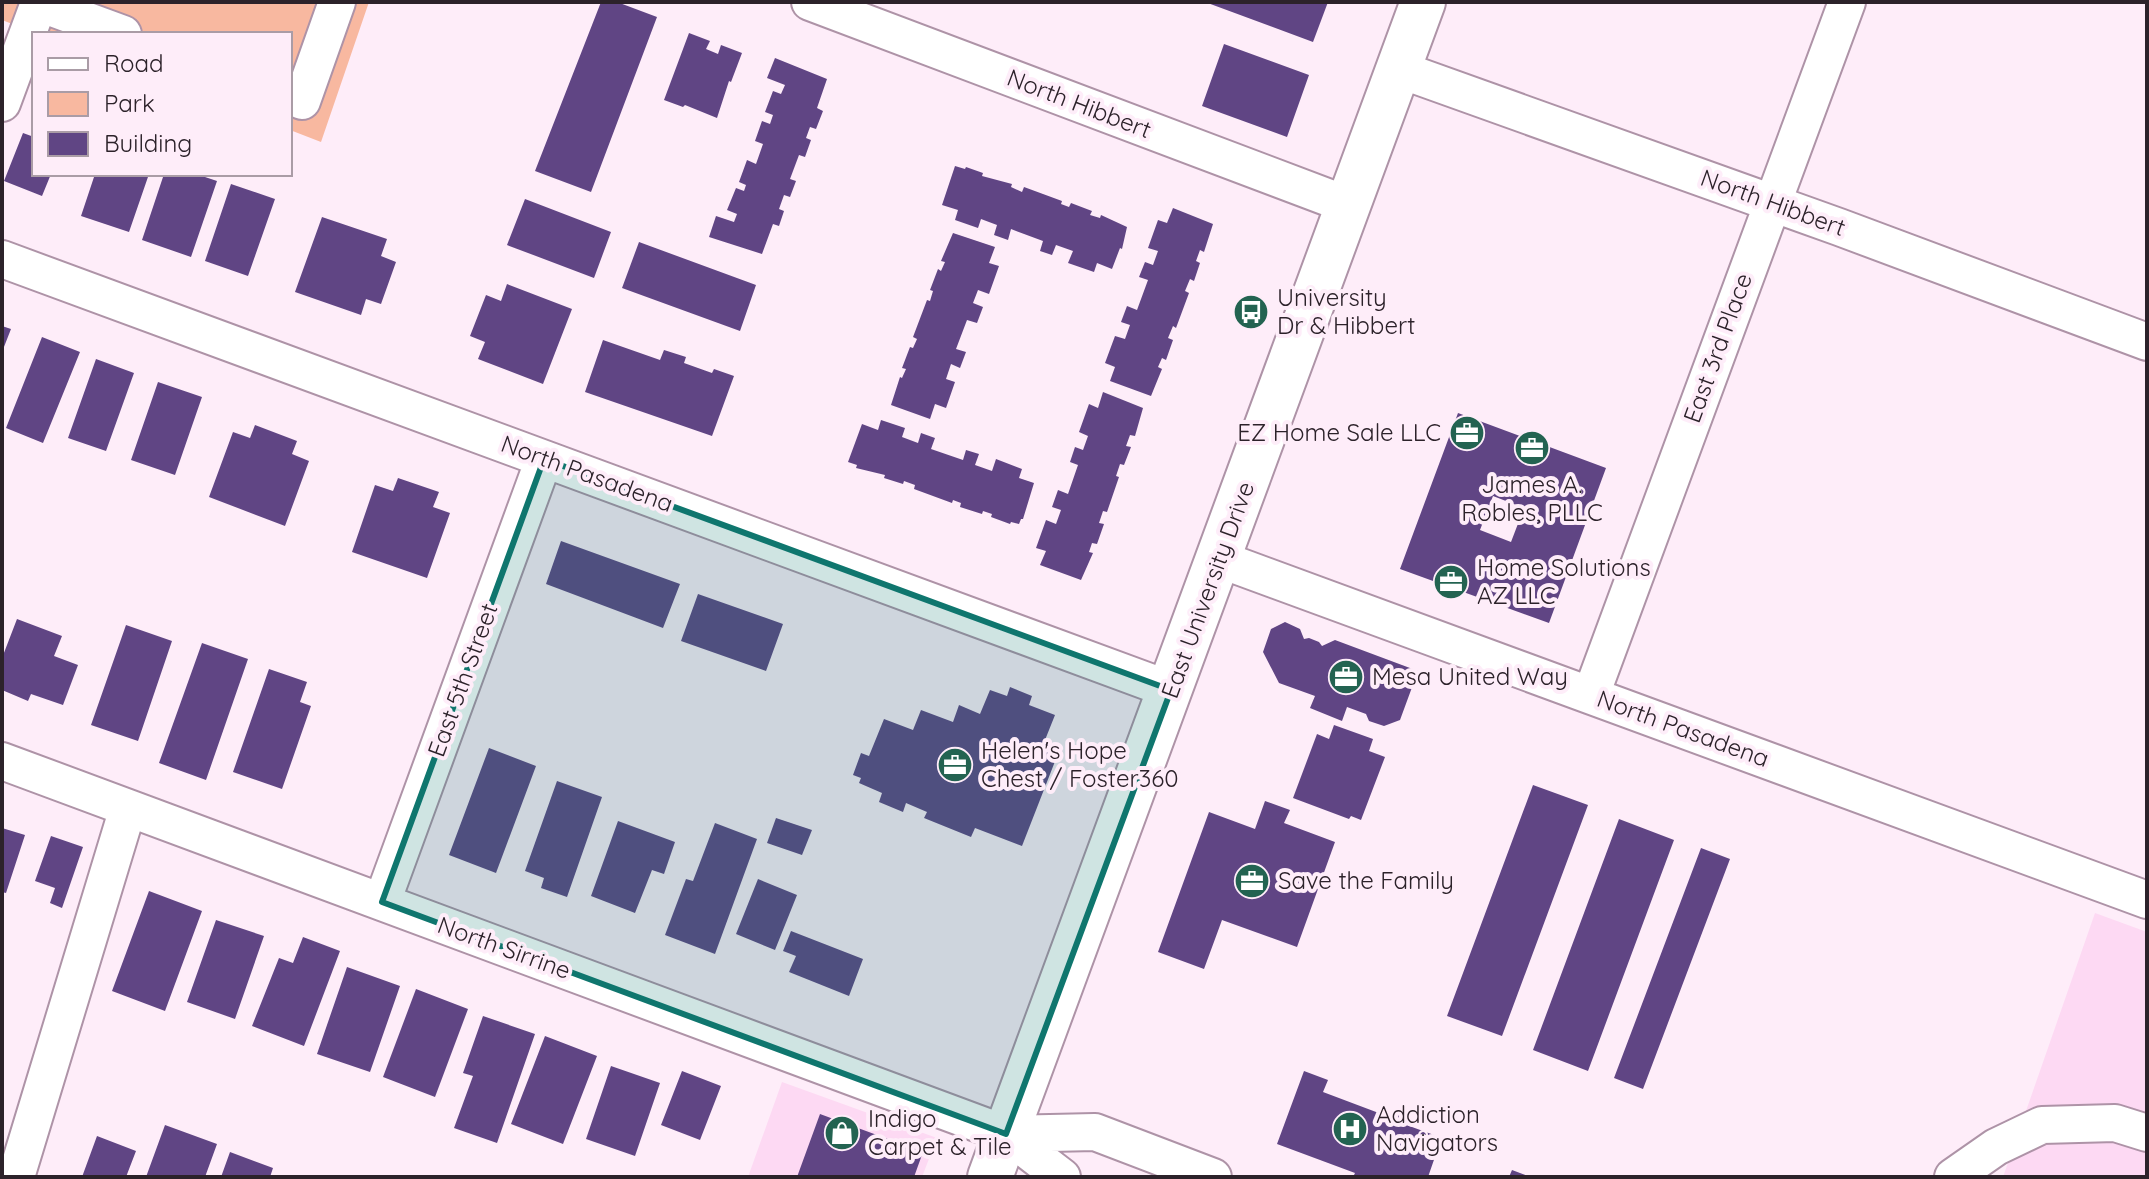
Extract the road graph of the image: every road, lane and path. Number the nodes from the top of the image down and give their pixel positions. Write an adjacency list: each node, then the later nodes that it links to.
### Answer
1 (337, 2): 8 (street)
2 (810, 2): 11 (street, North Hibbert)
3 (1423, 2): 7 (main road, East University Drive)
4 (1847, 2): 10 (street, East 3rd Place)
5 (39, 3): 6 (street); 9 (street)
6 (118, 32)
7 (1398, 69): 10 (street, North Hibbert); 11 (main road, East University Drive)
8 (296, 98)
9 (2, 103)
10 (1771, 203): 13 (street, North Hibbert); 17 (street, East 3rd Place)
11 (1348, 205): 15 (main road, East University Drive)
12 (2, 259): 14 (street, North Pasadena)
13 (2147, 342)
14 (544, 459): 16 (street, North Pasadena); 21 (street, East 5th Street)
15 (1219, 559): 16 (main road, East University Drive); 17 (street, North Pasadena)
16 (1171, 690): 23 (main road, East University Drive)
17 (1591, 695): 20 (street, North Pasadena)
18 (2, 761): 19 (street, North Sirrine)
19 (128, 808): 21 (street, North Sirrine); 24 (street)
20 (2147, 900)
21 (382, 902): 23 (street, North Sirrine)
22 (2147, 1133): 28 (street)
23 (1006, 1134): 25 (main road, East University Drive); 26 (street); 27 (street)
24 (16, 1177)
25 (990, 1177)
26 (1062, 1177)
27 (1213, 1177)
28 (1953, 1177)

